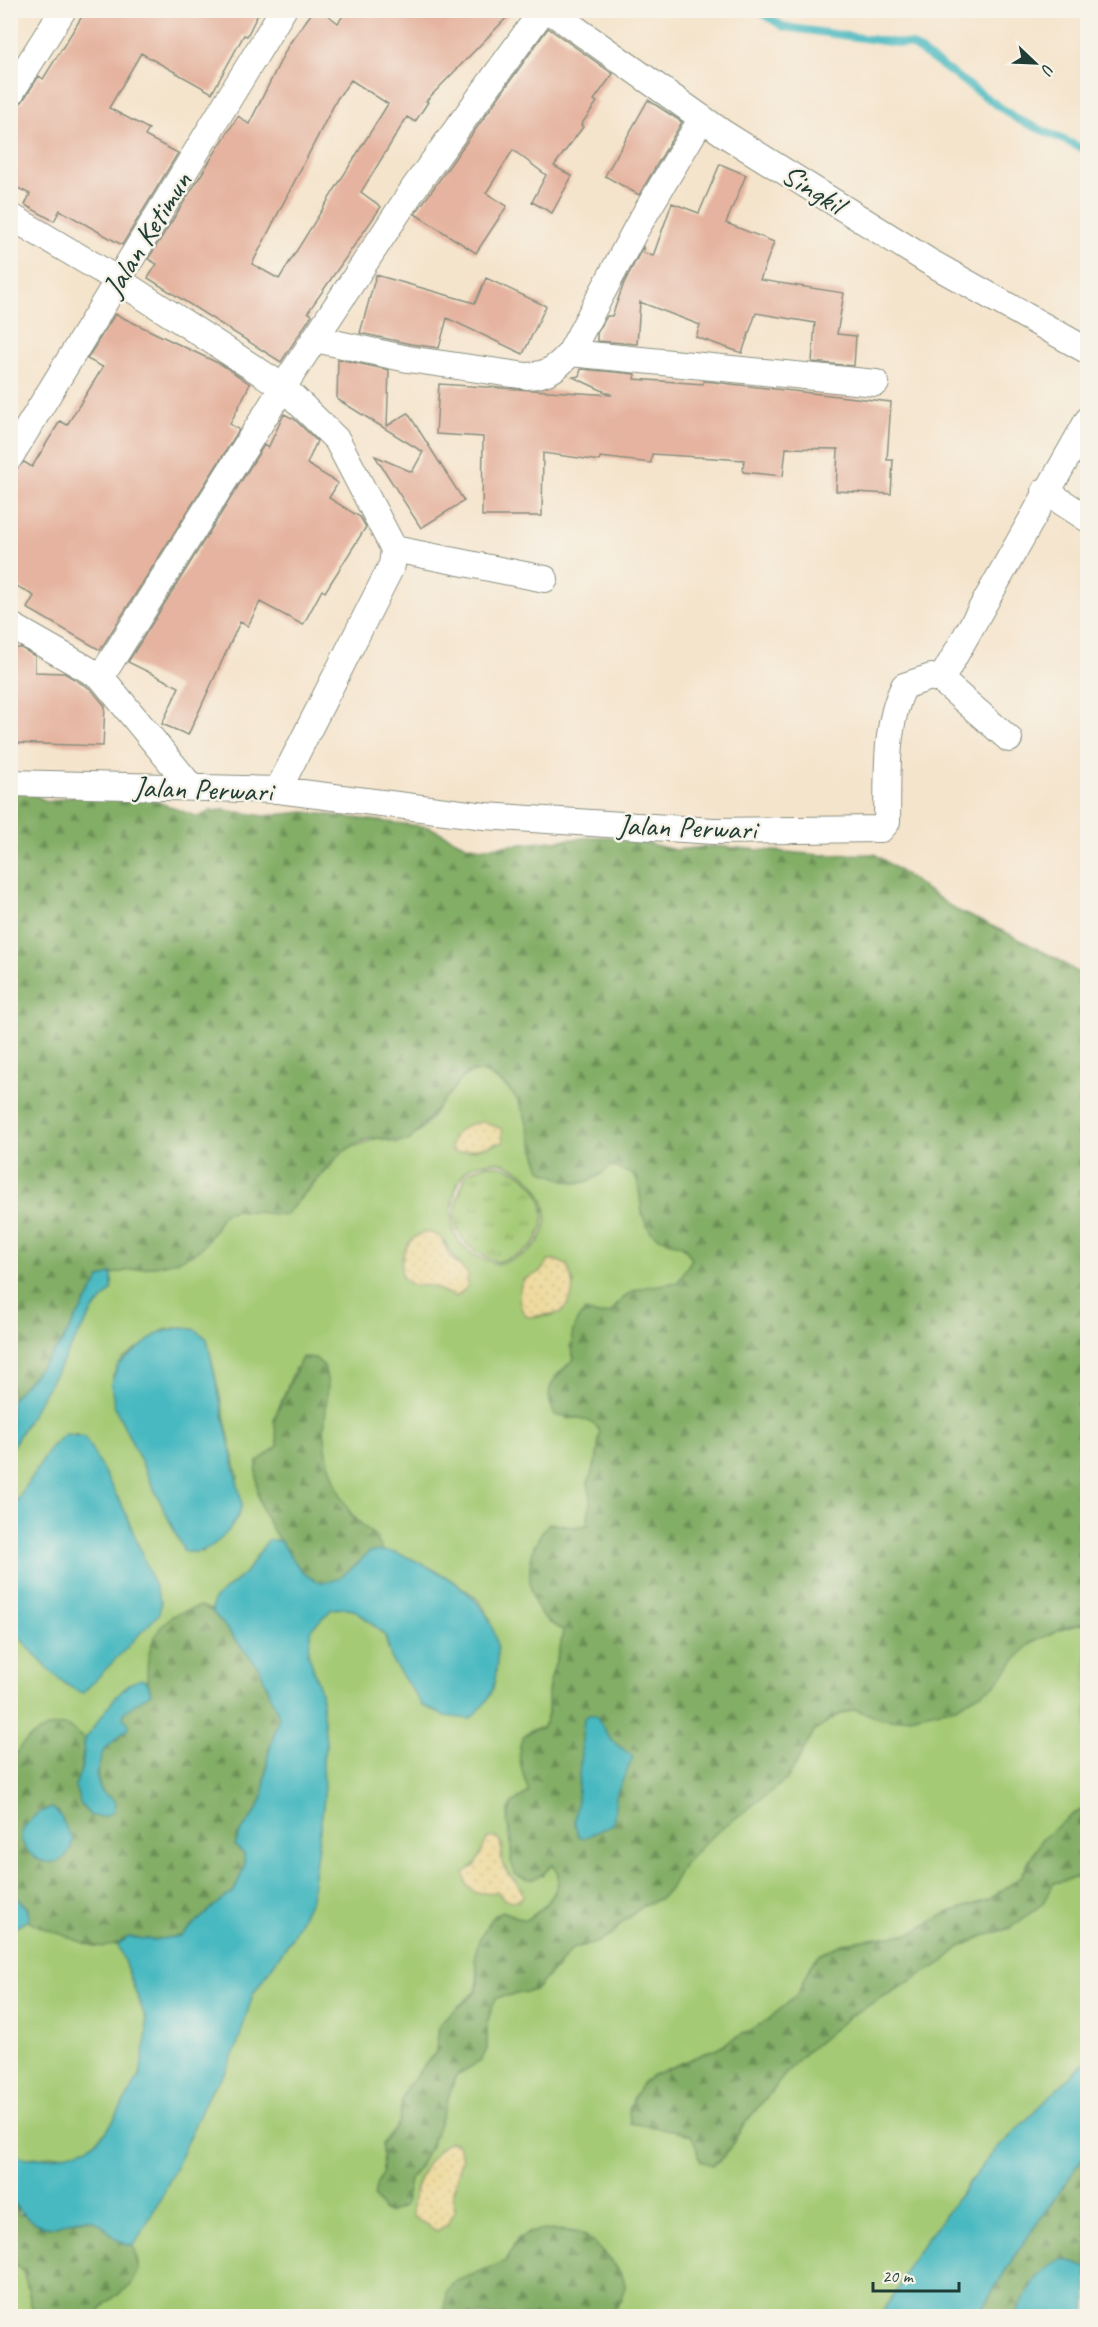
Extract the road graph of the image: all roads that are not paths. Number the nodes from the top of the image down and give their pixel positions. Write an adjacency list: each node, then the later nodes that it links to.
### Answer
1 (63, 10): 5 (street)
2 (283, 10): 8 (street, Jalan Ketimun)
3 (543, 10): 9 (street)
4 (549, 10): 6 (street, Singkil)
5 (10, 94)
6 (702, 118): 10 (street, Singkil); 11 (street)
7 (10, 216): 8 (street)
8 (118, 280): 13 (street); 15 (street, Jalan Ketimun)
9 (315, 339): 11 (street); 13 (street)
10 (1088, 351)
11 (570, 353): 12 (street)
12 (876, 383)
13 (283, 387): 18 (street); 21 (street)
14 (1088, 420): 16 (street)
15 (10, 458)
16 (1045, 491): 17 (street); 22 (street)
17 (1088, 519)
18 (393, 549): 19 (street); 26 (street)
19 (545, 579)
20 (10, 625): 21 (street)
21 (101, 677): 25 (street)
22 (941, 680): 23 (street); 26 (street, Jalan Perwari)
23 (1009, 739)
24 (10, 783): 25 (street, Jalan Perwari)
25 (192, 788): 26 (street, Jalan Perwari)
26 (278, 790)

